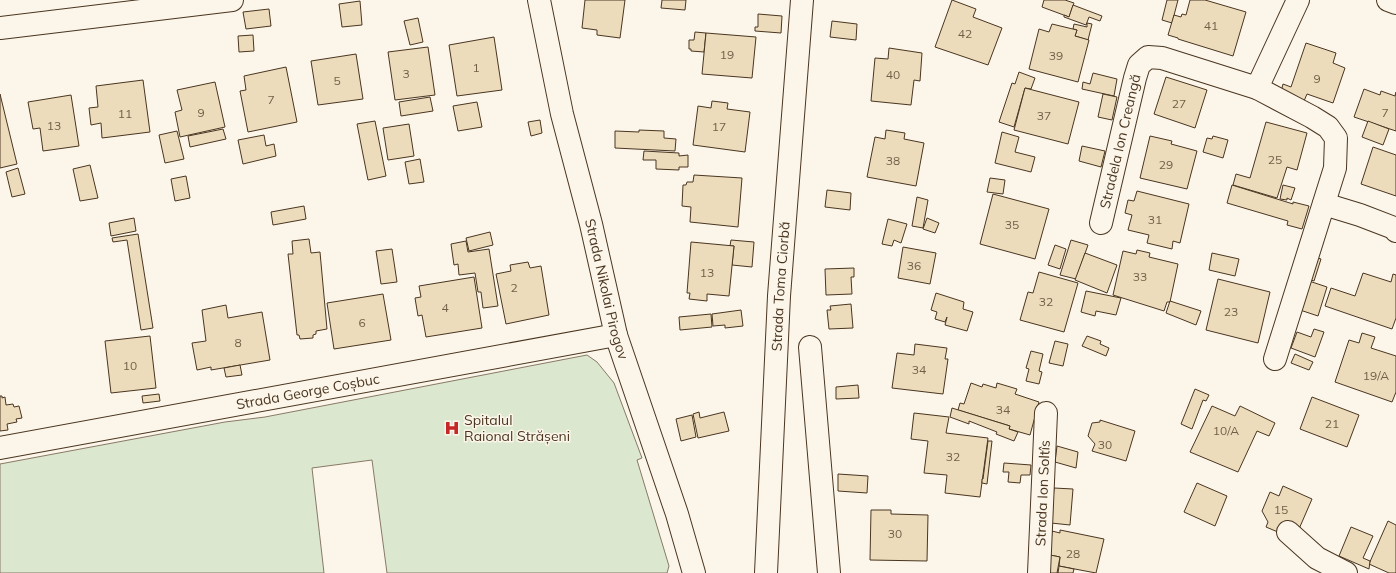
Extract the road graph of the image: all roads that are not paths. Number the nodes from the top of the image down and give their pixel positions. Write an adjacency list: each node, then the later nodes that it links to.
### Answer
1 (232, 0): 7 (street)
2 (539, 0): 12 (street, Strada Nikolai Pirogov)
3 (802, 0): 19 (street, Strada Toma Ciorbă)
4 (1298, 0): 8 (street)
5 (1388, 0): 6 (street)
6 (1396, 3)
7 (0, 28)
8 (1257, 88): 9 (street, Stradela Ion Creangă); 10 (street, Stradela Ion Creangă)
9 (1324, 204): 11 (street); 14 (street, Stradela Ion Creangă)
10 (1101, 224)
11 (1396, 231)
12 (616, 335): 16 (street, Strada George Coșbuc); 18 (street, Strada Nikolai Pirogov)
13 (810, 348): 20 (street)
14 (1275, 359)
15 (1046, 413): 21 (street, Strada Ion Soltîs)
16 (0, 448)
17 (1288, 532): 22 (street)
18 (694, 573)
19 (766, 573)
20 (829, 573)
21 (1039, 573)
22 (1346, 573)

